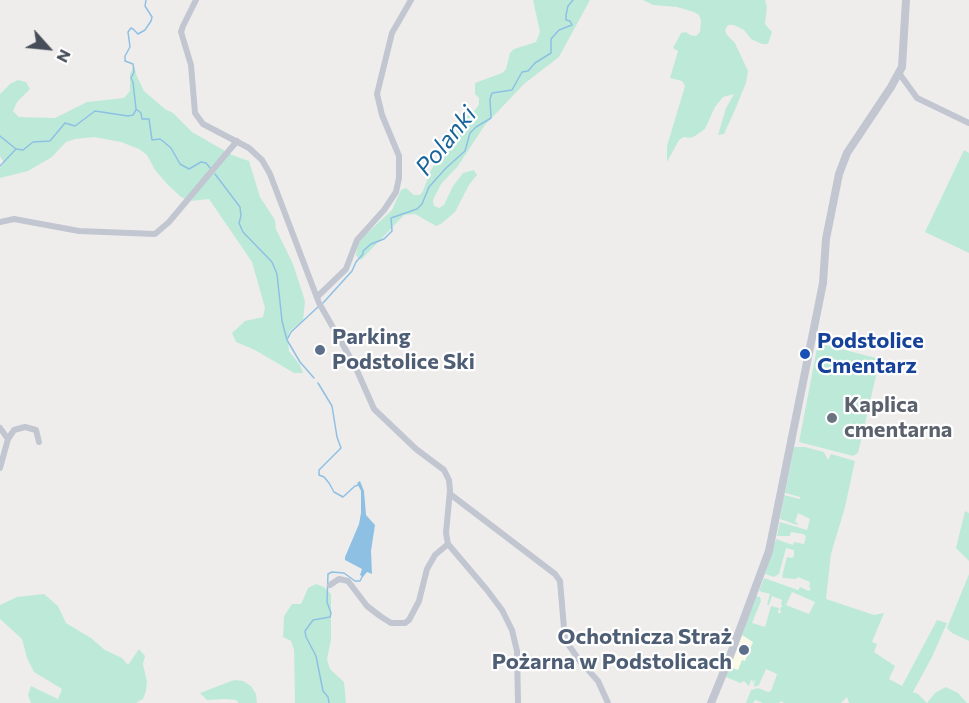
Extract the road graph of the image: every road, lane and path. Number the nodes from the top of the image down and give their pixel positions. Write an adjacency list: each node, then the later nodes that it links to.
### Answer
1 (196, 0): 6 (street)
2 (411, 0): 8 (street)
3 (906, 0): 4 (street)
4 (899, 73): 5 (street); 18 (street)
5 (969, 123)
6 (237, 141): 7 (street); 8 (street)
7 (0, 222)
8 (317, 297): 13 (street)
9 (0, 428): 10 (street)
10 (8, 439): 11 (street); 12 (street)
11 (39, 442)
12 (0, 468)
13 (450, 494): 14 (street); 17 (street)
14 (448, 544): 15 (street); 16 (street)
15 (330, 585)
16 (518, 703)
17 (608, 703)
18 (711, 703)

